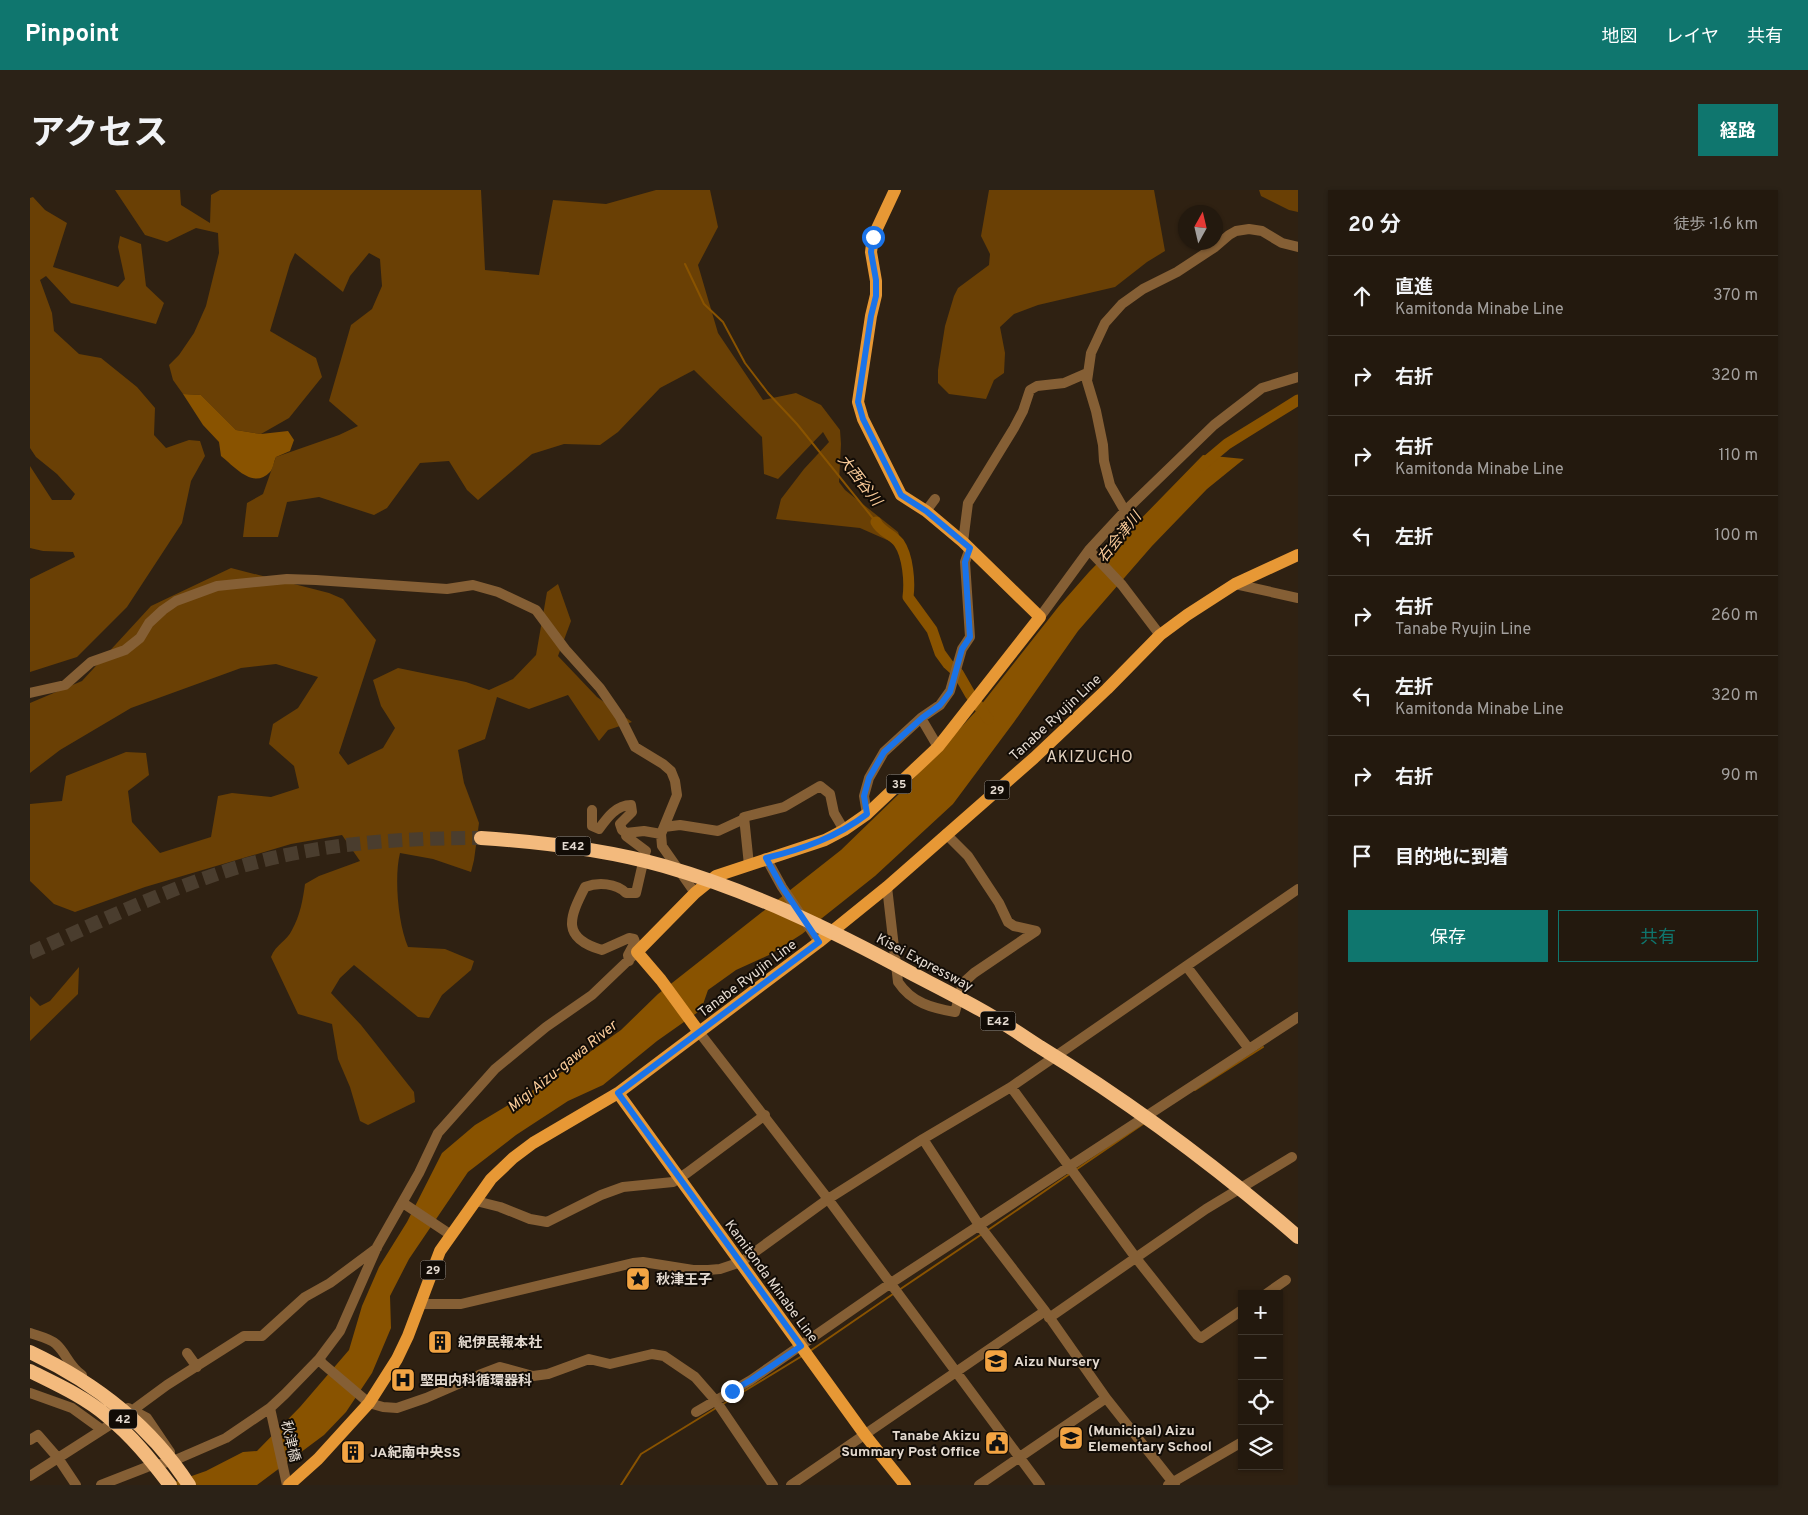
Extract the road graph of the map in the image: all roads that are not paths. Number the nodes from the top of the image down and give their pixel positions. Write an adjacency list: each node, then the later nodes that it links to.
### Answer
1 (895, 190): 6 (main road)
2 (1298, 247): 3 (street)
3 (1087, 373): 7 (street); 8 (street)
4 (1298, 377): 7 (street)
5 (935, 499): 6 (street)
6 (926, 511): 8 (main road)
7 (1125, 511): 9 (street)
8 (967, 545): 13 (main road); 16 (street)
9 (1093, 554): 13 (street); 14 (street)
10 (1298, 555): 11 (main road, Tanabe Ryujin Line / 29)
11 (1235, 584): 12 (street); 14 (main road, Tanabe Ryujin Line / 29)
12 (1298, 598)
13 (1040, 617): 17 (main road, 35)
14 (1160, 635): 24 (main road, Tanabe Ryujin Line / 29)
15 (30, 693): 21 (street)
16 (922, 718): 17 (street); 19 (street)
17 (938, 747): 19 (main road, 35)
18 (592, 810): 23 (street)
19 (867, 814): 22 (main road, 35)
20 (744, 820): 21 (street); 22 (street); 28 (street)
21 (662, 830): 23 (street); 32 (street)
22 (844, 830): 27 (main road, 35)
23 (626, 833): 26 (street)
24 (946, 834): 30 (main road, Tanabe Ryujin Line / 29); 30 (street)
25 (481, 838): 51 (highway, Kisei Expressway / E42)
26 (645, 854)
27 (766, 858): 28 (main road, 35); 33 (street)
28 (749, 865): 32 (main road, 35)
29 (642, 867): 34 (street)
30 (887, 887): 33 (main road, Tanabe Ryujin Line / 29)
31 (1298, 889): 35 (street)
32 (695, 893): 34 (main road, 35)
33 (816, 937): 37 (main road, Tanabe Ryujin Line / 29)
34 (633, 956): 37 (main road); 48 (street)
35 (1187, 967): 38 (street); 39 (street)
36 (1298, 1017): 38 (street)
37 (697, 1029): 40 (main road, Tanabe Ryujin Line / 29); 41 (street)
38 (1249, 1049): 44 (street)
39 (1011, 1087): 42 (street); 44 (street)
40 (618, 1093): 45 (main road, Kamitonda Minabe Line); 47 (main road, Tanabe Ryujin Line / 29)
41 (764, 1115): 45 (street); 46 (street)
42 (923, 1139): 46 (street); 49 (street)
43 (1292, 1157): 53 (street)
44 (1069, 1167): 49 (street); 53 (street)
45 (678, 1178): 47 (street); 54 (main road, Kamitonda Minabe Line)
46 (828, 1199): 54 (street); 56 (street)
47 (476, 1201): 50 (main road, Tanabe Ryujin Line / 29)
48 (404, 1204): 50 (street); 52 (street)
49 (979, 1225): 56 (street); 60 (street)
50 (449, 1234): 58 (main road, Tanabe Ryujin Line / 29)
51 (1298, 1237)
52 (377, 1248): 66 (street); 67 (street)
53 (1136, 1258): 59 (street); 60 (street)
54 (741, 1262): 58 (street); 62 (main road, Kamitonda Minabe Line)
55 (1286, 1280): 57 (street)
56 (890, 1283): 62 (street); 69 (street)
57 (1272, 1290)
58 (420, 1304): 74 (main road, Tanabe Ryujin Line / 29)
59 (1238, 1313)
60 (1047, 1314): 69 (street); 72 (street)
61 (30, 1333): 75 (street)
62 (801, 1346): 73 (street); 80 (main road, Kamitonda Minabe Line)
63 (30, 1352): 70 (highway)
64 (186, 1354): 67 (street)
65 (30, 1361): 70 (highway, 42)
66 (321, 1361): 74 (street); 76 (street)
67 (197, 1367): 75 (street)
68 (30, 1371): 70 (highway, 42)
69 (956, 1371): 80 (street); 83 (street)
70 (44, 1375): 84 (highway); 85 (highway); 92 (highway, 42); 93 (highway, 42)
71 (30, 1393): 78 (street)
72 (1106, 1398): 83 (street); 89 (street)
73 (716, 1400): 74 (street); 77 (street); 95 (street)
74 (367, 1401): 88 (main road, Tanabe Ryujin Line / 29)
75 (132, 1410): 78 (street); 84 (street)
76 (270, 1412): 84 (street); 88 (street, 秋津橋)
77 (696, 1412)
78 (101, 1429): 82 (street)
79 (37, 1435): 82 (street)
80 (865, 1435): 96 (street); 97 (main road, Kamitonda Minabe Line)
81 (1238, 1444): 89 (street)
82 (58, 1458): 86 (street); 90 (street)
83 (1020, 1458): 98 (street); 99 (street)
84 (176, 1465): 85 (street); 94 (highway)
85 (147, 1467): 87 (highway); 91 (street)
86 (30, 1476)
87 (160, 1481)
88 (286, 1481)
89 (1172, 1484)
90 (76, 1485)
91 (101, 1485)
92 (170, 1485)
93 (181, 1485)
94 (189, 1485)
95 (773, 1485)
96 (791, 1485)
97 (905, 1485)
98 (980, 1485)
99 (1040, 1485)

